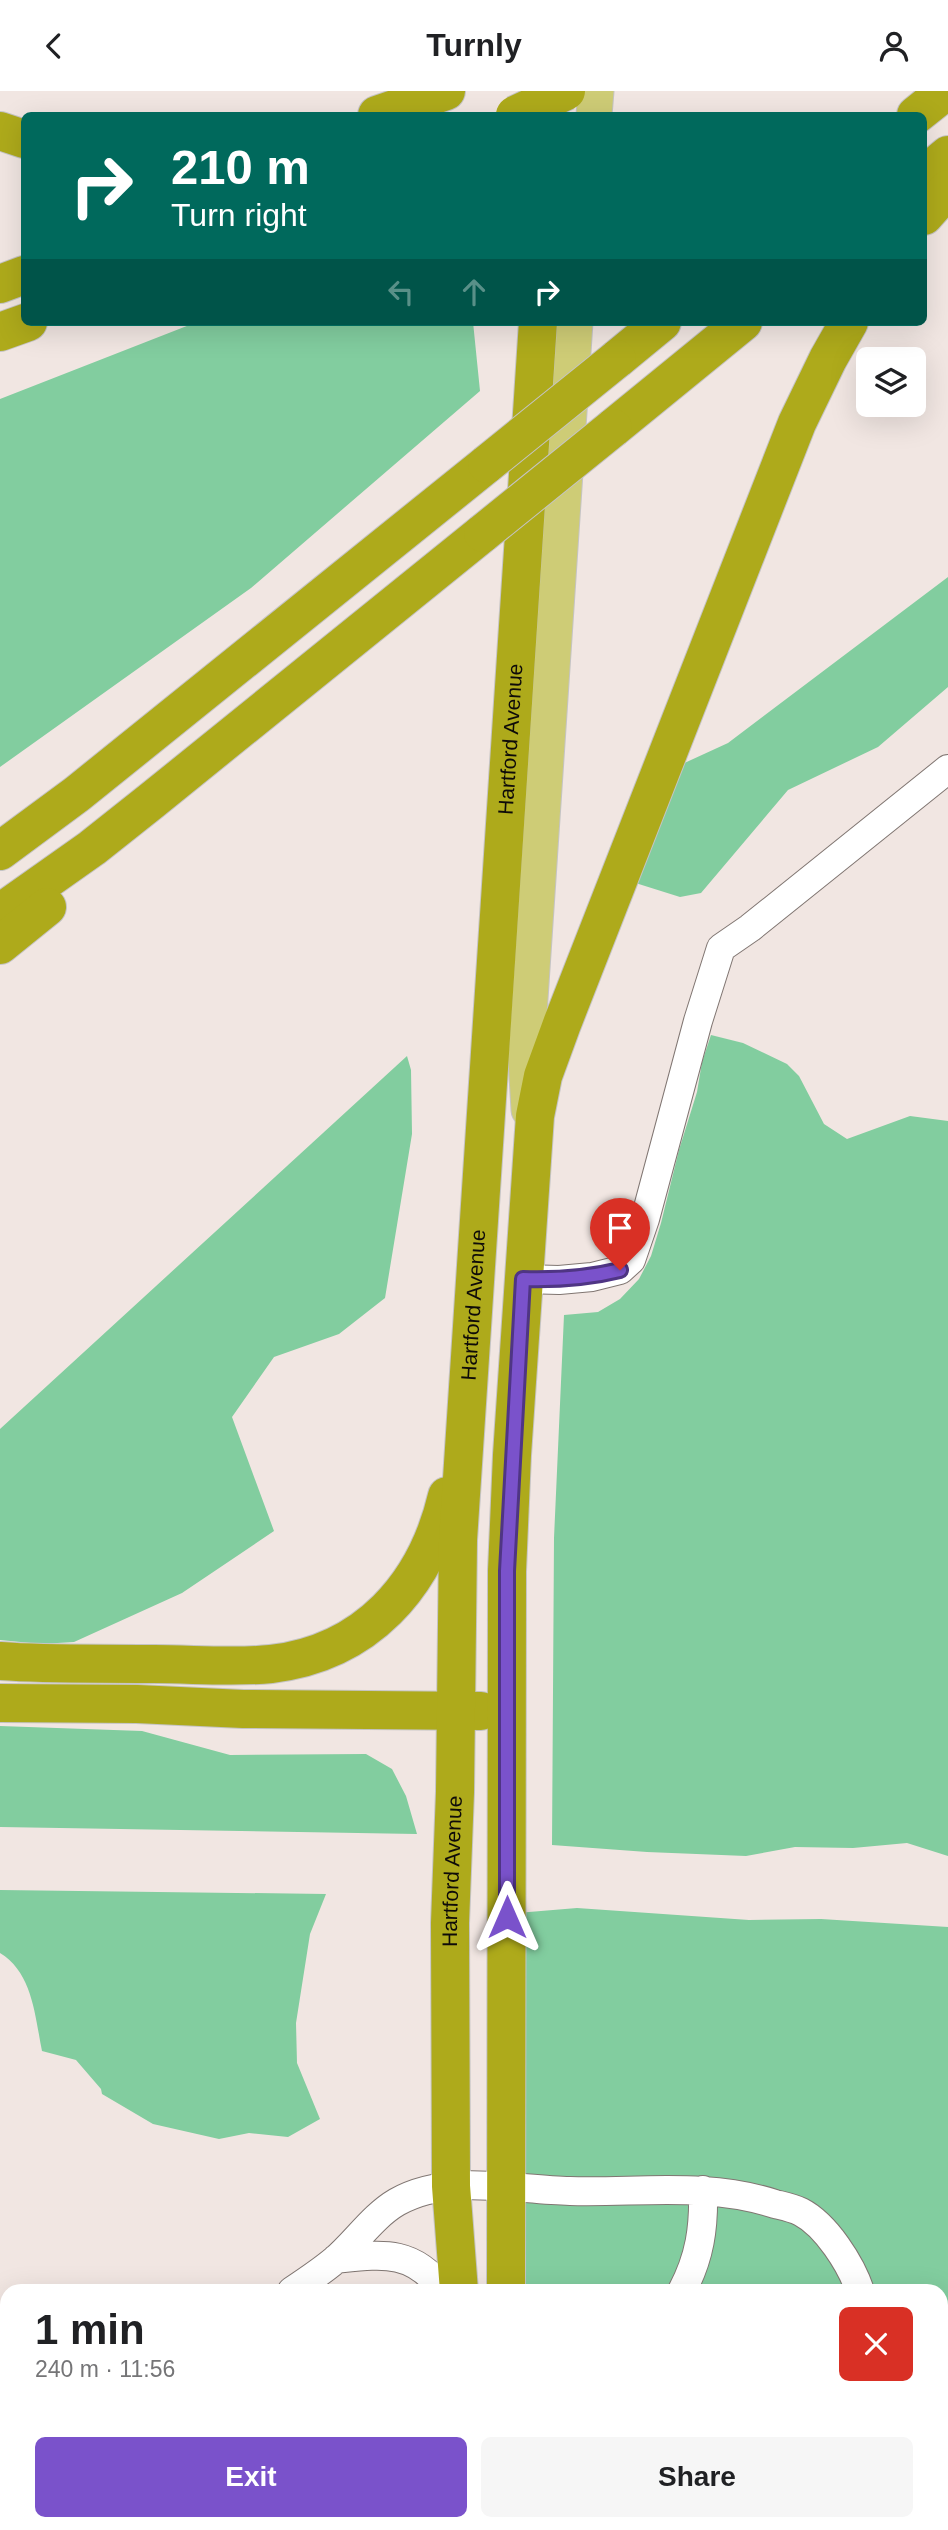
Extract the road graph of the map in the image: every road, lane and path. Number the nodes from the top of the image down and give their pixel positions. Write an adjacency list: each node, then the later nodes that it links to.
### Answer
1 (446, 91): 7 (highway)
2 (462, 91): 8 (highway)
3 (554, 91): 10 (highway)
4 (566, 91): 9 (highway, bridge)
5 (596, 91): 11 (main road)
6 (946, 91): 12 (highway)
7 (386, 112)
8 (415, 112)
9 (521, 112)
10 (552, 112)
11 (594, 112)
12 (920, 112)
13 (0, 131): 14 (highway)
14 (21, 138)
15 (948, 155): 16 (highway)
16 (927, 172)
17 (948, 189): 18 (highway)
18 (927, 213)
19 (21, 276): 20 (highway)
20 (0, 284)
21 (21, 324): 27 (highway)
22 (538, 326): 35 (highway, Hartford Avenue)
23 (575, 326): 33 (main road, Hartford Avenue)
24 (657, 326): 30 (highway, bridge)
25 (738, 326): 28 (highway, bridge)
26 (847, 326): 33 (highway)
27 (0, 332)
28 (293, 687): 31 (highway); 32 (highway)
29 (948, 769): 34 (lane)
30 (0, 851)
31 (0, 913)
32 (0, 945)
33 (531, 1163): 34 (highway, Hartford Avenue)
34 (523, 1279): 39 (highway, Hartford Avenue)
35 (467, 1391): 36 (highway); 38 (highway, Hartford Avenue)
36 (0, 1661)
37 (0, 1703): 38 (highway)
38 (456, 1711): 39 (highway); 40 (highway, Hartford Avenue)
39 (506, 1711): 41 (highway, Hartford Avenue)
40 (451, 2186): 41 (lane); 43 (lane); 46 (highway, Hartford Avenue)
41 (507, 2186): 42 (lane); 47 (highway, Hartford Avenue)
42 (703, 2190): 48 (lane); 49 (lane)
43 (336, 2259): 44 (lane); 45 (lane)
44 (302, 2284)
45 (438, 2284)
46 (458, 2284)
47 (506, 2284)
48 (686, 2284)
49 (858, 2284)

